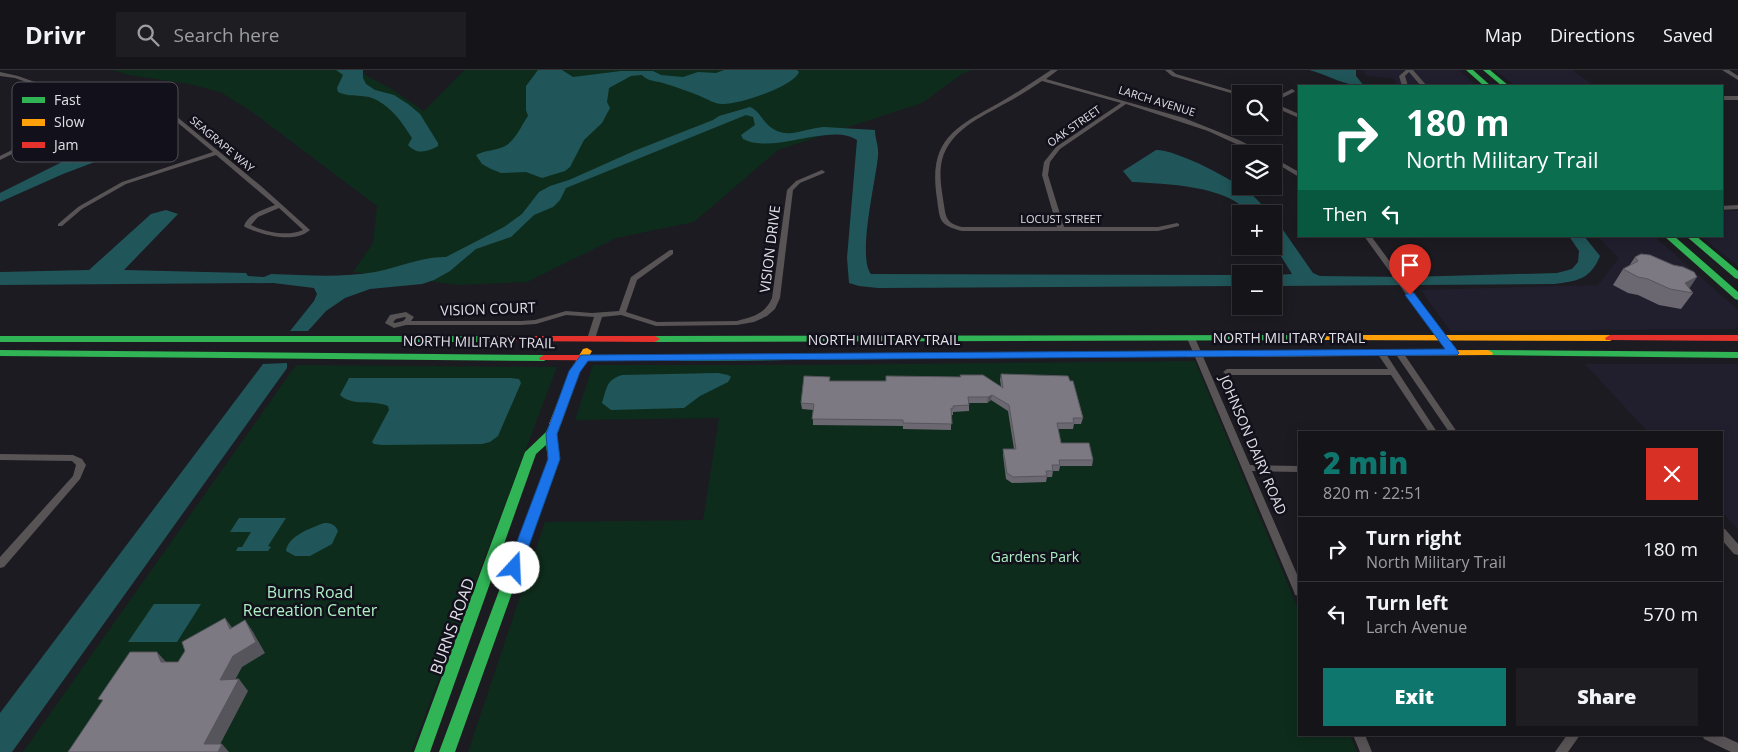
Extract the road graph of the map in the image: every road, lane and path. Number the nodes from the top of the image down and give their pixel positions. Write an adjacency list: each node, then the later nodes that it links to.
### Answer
1 (1055, 70): 10 (street)
2 (1168, 70): 17 (street)
3 (1409, 70): 12 (street); 13 (street)
4 (1469, 70): 14 (main road)
5 (1474, 70): 15 (main road)
6 (1486, 70): 16 (main road)
7 (1725, 70): 9 (street)
8 (0, 74): 11 (street, SEAGRAPE WAY)
9 (1738, 78)
10 (1041, 79): 22 (street, LARCH AVENUE); 38 (street, LOCUST STREET)
11 (34, 82)
12 (1404, 85)
13 (1423, 85)
14 (1487, 85)
15 (1493, 85)
16 (1505, 85)
17 (1232, 91)
18 (1292, 91): 19 (street)
19 (1282, 96)
20 (1723, 98): 21 (street)
21 (1738, 98)
22 (1124, 103): 26 (street, LARCH AVENUE); 38 (street, OAK STREET)
23 (1282, 109): 24 (street)
24 (1298, 116)
25 (178, 122): 28 (street, SEAGRAPE WAY)
26 (1243, 145)
27 (12, 152): 29 (street)
28 (217, 153): 33 (street, SEAGRAPE WAY); 36 (street)
29 (0, 158)
30 (1282, 165): 32 (street)
31 (822, 172): 47 (street, VISION DRIVE)
32 (1298, 174)
33 (279, 206): 33 (street, SEAGRAPE WAY)
34 (1738, 207): 35 (street)
35 (1723, 208)
36 (60, 225)
37 (1177, 225): 38 (street, LOCUST STREET)
38 (1061, 230)
39 (1368, 237): 51 (street)
40 (1669, 237): 46 (main road)
41 (1685, 237): 43 (main road)
42 (1691, 237): 43 (main road)
43 (1700, 245): 45 (main road)
44 (670, 252): 47 (street)
45 (1738, 276)
46 (1738, 297)
47 (622, 313): 48 (street)
48 (599, 315): 49 (street, VISION COURT); 54 (street)
49 (406, 323)
50 (1191, 338): 51 (main road, NORTH MILITARY TRAIL); 54 (main road, NORTH MILITARY TRAIL); 56 (street, JOHNSON DAIRY ROAD)
51 (1443, 338): 52 (main road, NORTH MILITARY TRAIL); 59 (street)
52 (1738, 338)
53 (0, 339): 54 (main road, NORTH MILITARY TRAIL)
54 (591, 339): 61 (main road, BURNS ROAD)
55 (0, 353): 61 (main road, NORTH MILITARY TRAIL)
56 (1197, 353): 57 (main road, NORTH MILITARY TRAIL); 61 (main road, NORTH MILITARY TRAIL); 68 (street, JOHNSON DAIRY ROAD)
57 (1381, 353): 58 (main road, NORTH MILITARY TRAIL); 63 (street)
58 (1399, 353): 59 (main road, NORTH MILITARY TRAIL); 65 (street)
59 (1453, 353): 60 (main road, NORTH MILITARY TRAIL)
60 (1738, 355)
61 (585, 358): 66 (main road, BURNS ROAD)
62 (1226, 372): 63 (street)
63 (1393, 372): 64 (street)
64 (1432, 431)
65 (1452, 431)
66 (551, 434): 78 (main road, BURNS ROAD); 79 (main road, BURNS ROAD)
67 (0, 457): 72 (street)
68 (1247, 468): 69 (street); 73 (street, JOHNSON DAIRY ROAD)
69 (1298, 468)
70 (1723, 534): 71 (street)
71 (1738, 551)
72 (0, 564)
73 (1298, 590)
74 (1359, 736): 80 (street)
75 (1573, 736): 81 (street)
76 (1710, 736): 77 (street)
77 (1738, 750)
78 (422, 752)
79 (447, 752)
80 (1366, 752)
81 (1561, 752)

